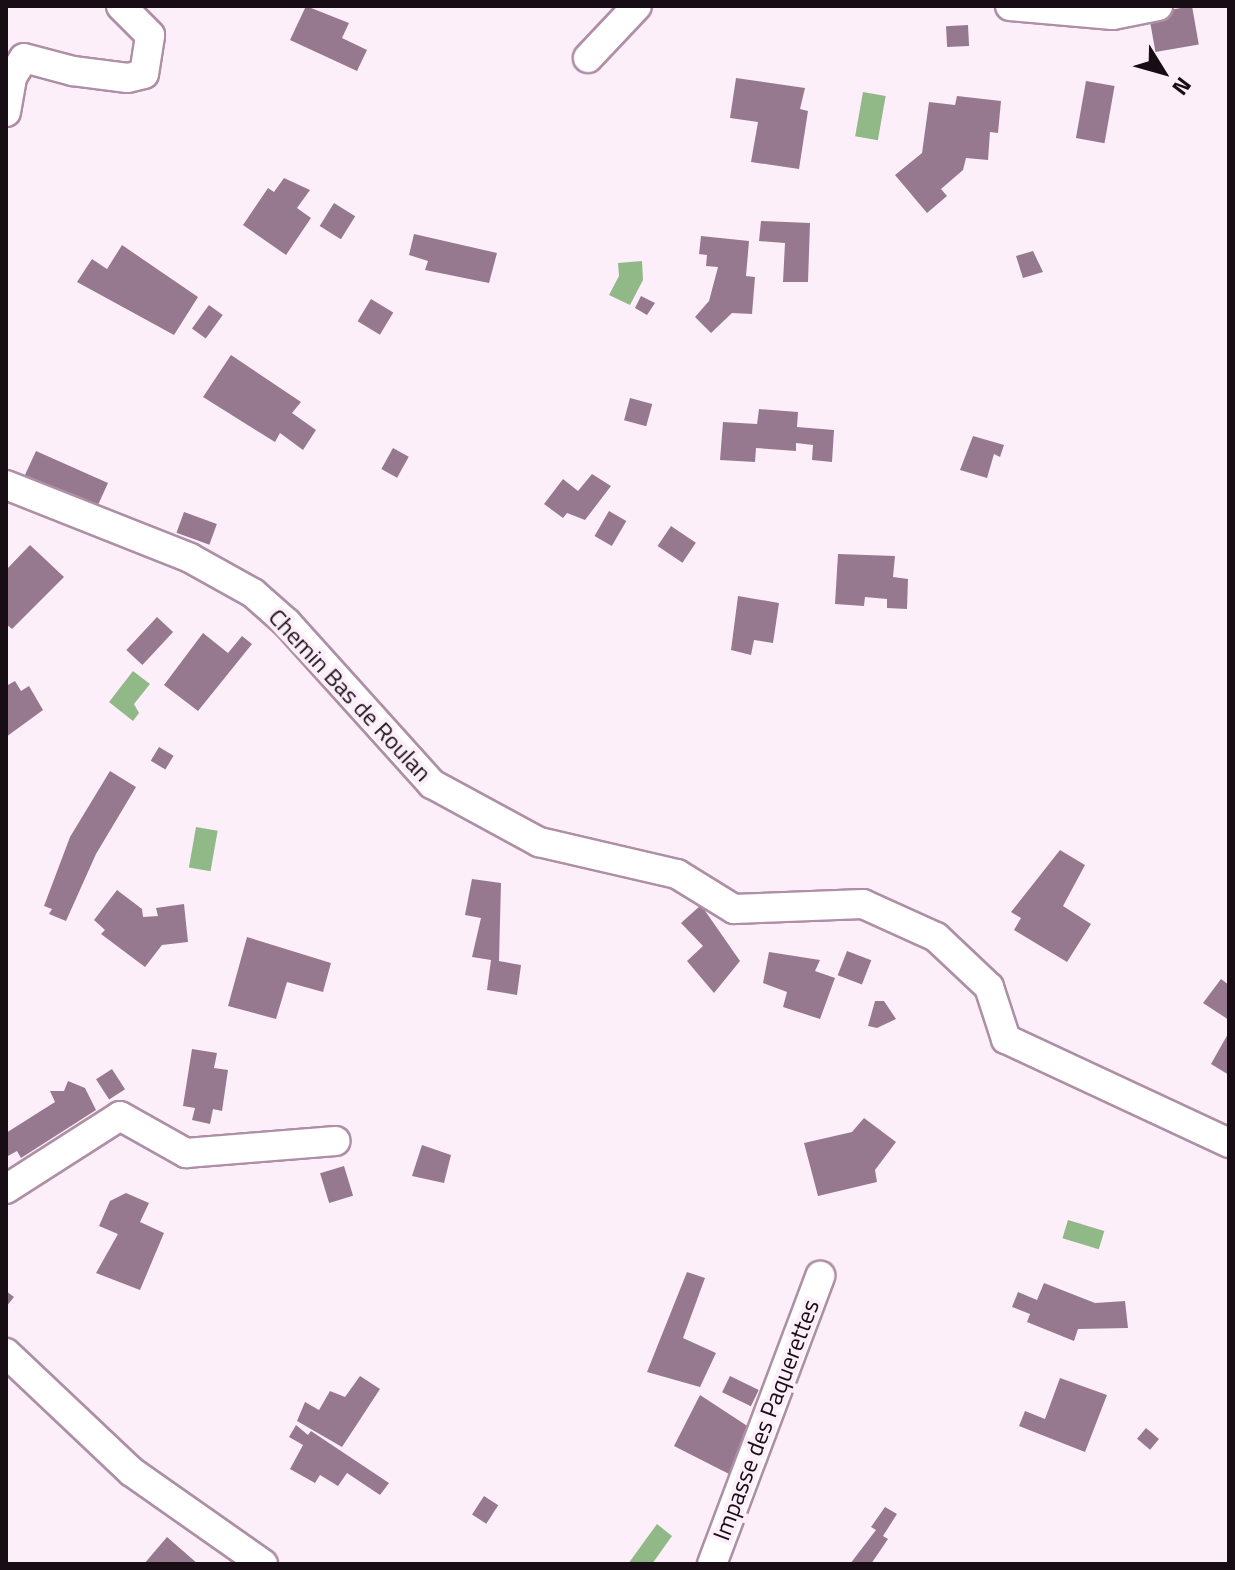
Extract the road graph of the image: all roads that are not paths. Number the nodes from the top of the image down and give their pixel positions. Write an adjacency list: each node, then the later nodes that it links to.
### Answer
1 (121, 6): 6 (street)
2 (637, 6): 5 (street)
3 (1010, 6): 4 (street)
4 (1158, 6)
5 (588, 58)
6 (6, 112)
7 (6, 485): 9 (street, Chemin Bas de Roulan)
8 (336, 1141): 10 (street)
9 (1229, 1143)
10 (6, 1189)
11 (820, 1276): 14 (street, Impasse des Paquerettes)
12 (6, 1353): 13 (street)
13 (263, 1564)
14 (712, 1564)

